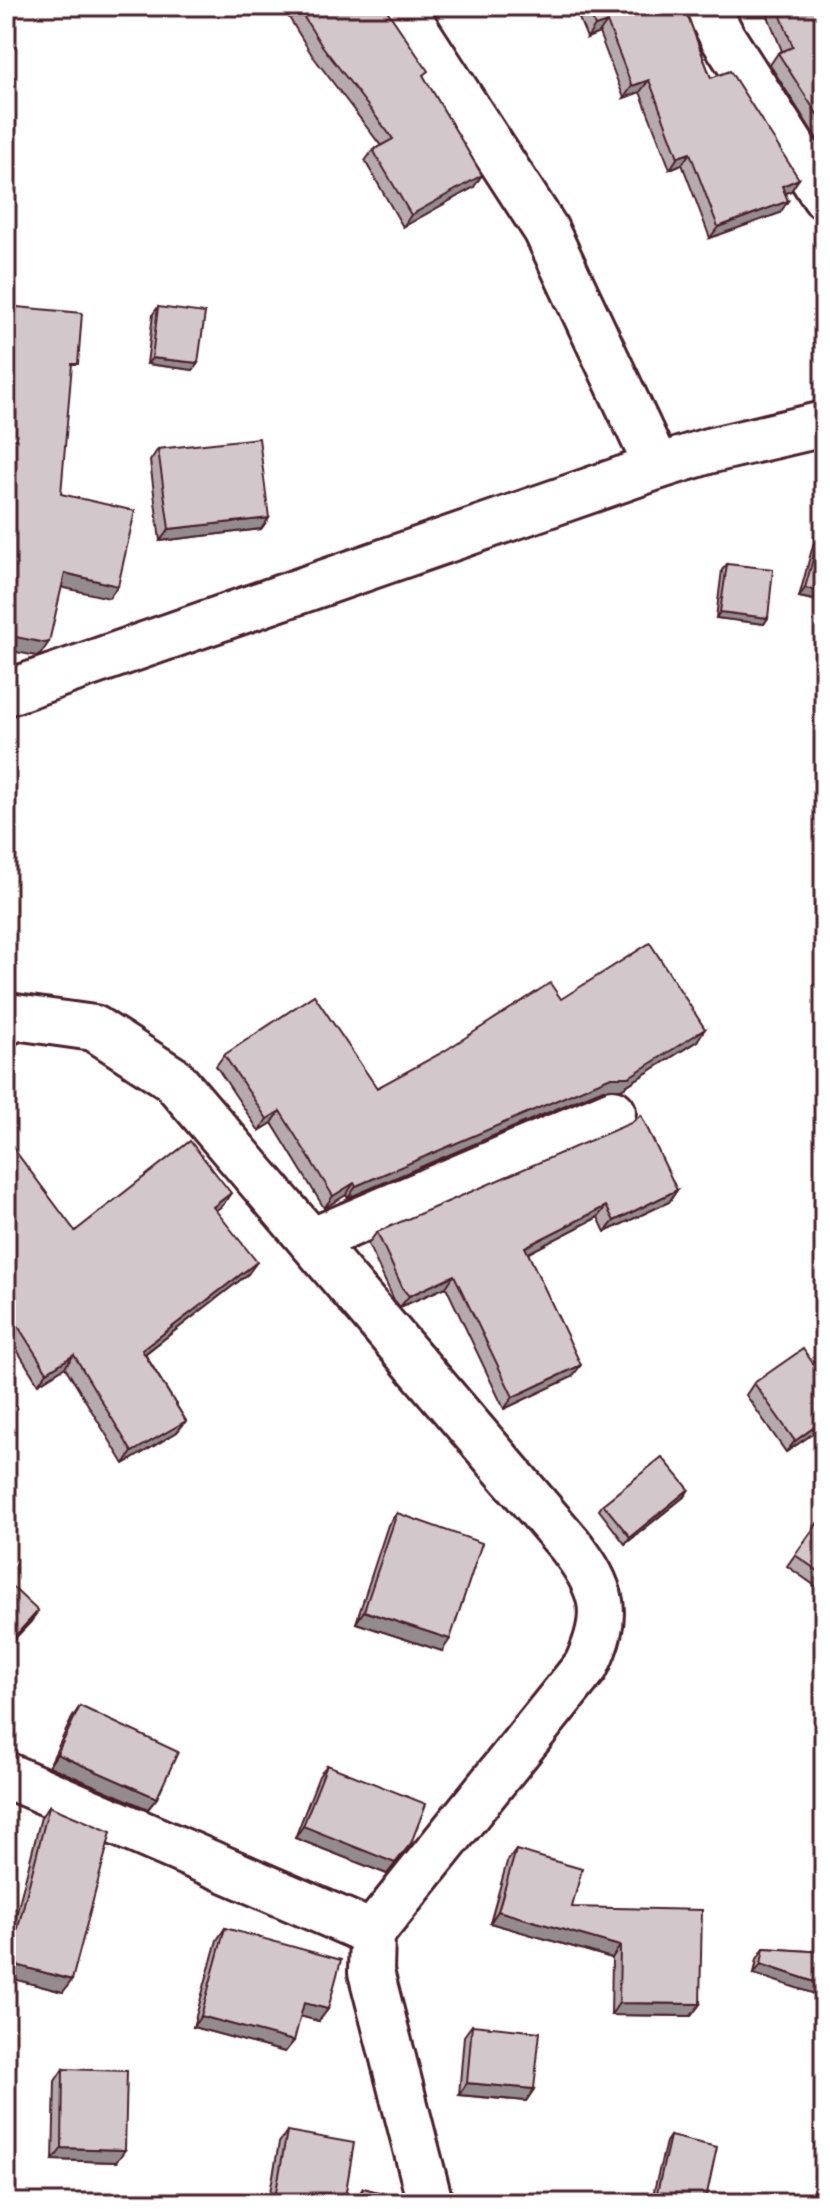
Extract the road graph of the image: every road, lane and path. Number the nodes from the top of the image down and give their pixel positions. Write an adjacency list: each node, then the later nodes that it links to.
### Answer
1 (401, 6): 5 (street)
2 (706, 6): 3 (street)
3 (824, 196)
4 (824, 424): 5 (street)
5 (657, 467): 6 (street)
6 (6, 693)
7 (6, 1023): 9 (street)
8 (613, 1112): 9 (street)
9 (311, 1241): 11 (street)
10 (6, 1775): 11 (street)
11 (372, 1933): 12 (street)
12 (430, 2203)

